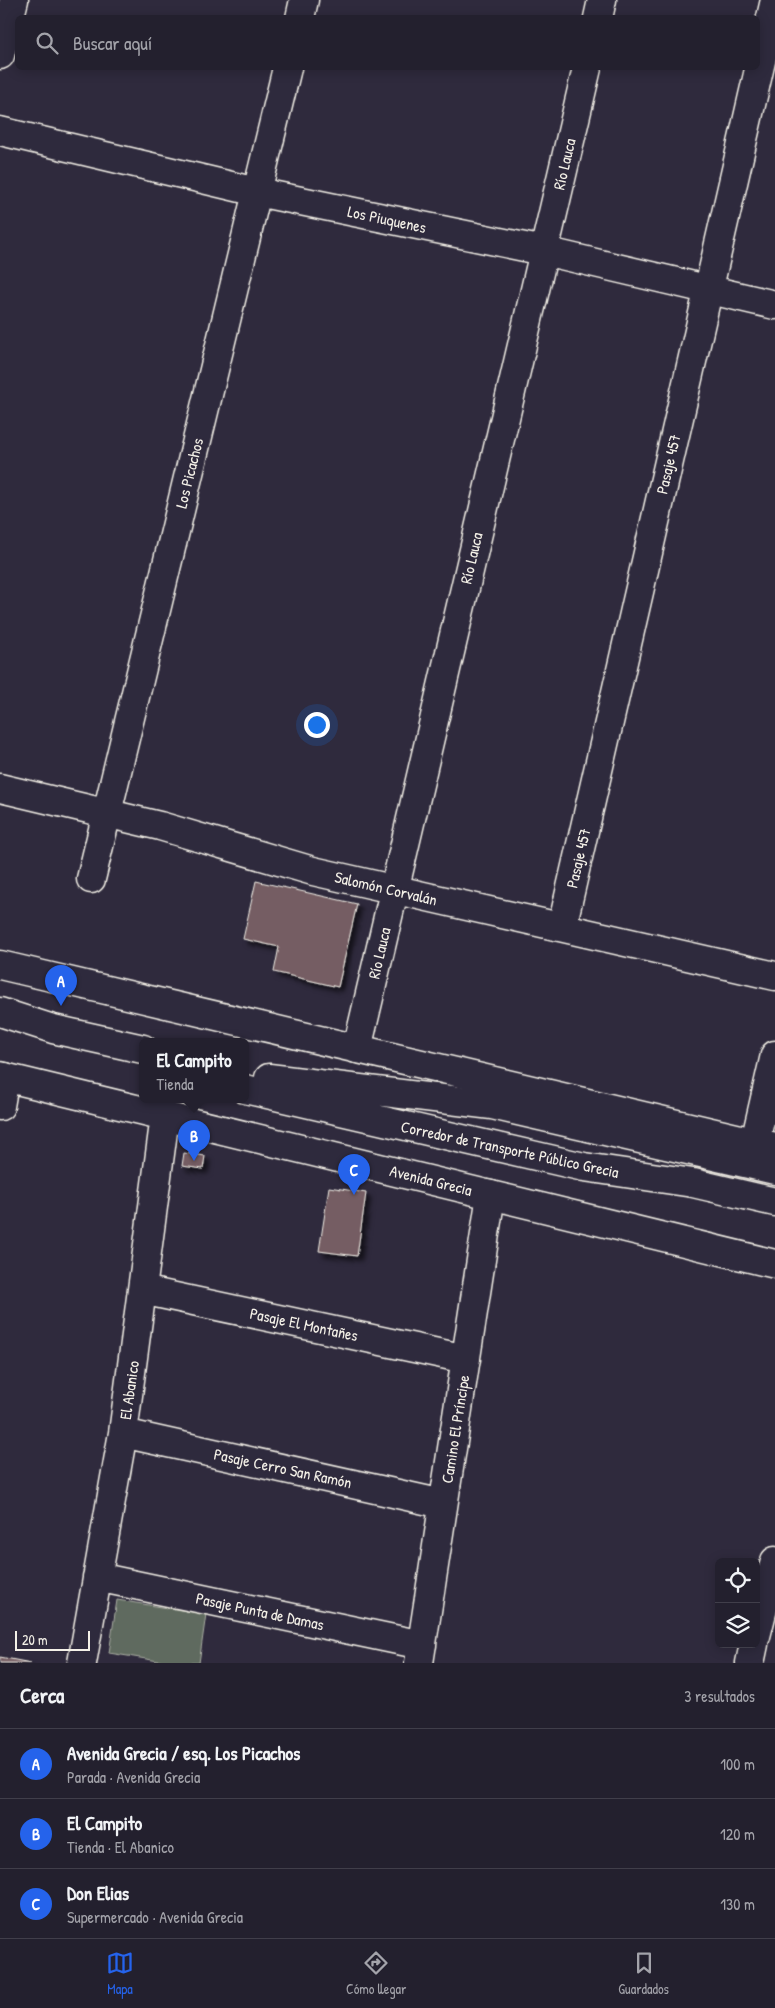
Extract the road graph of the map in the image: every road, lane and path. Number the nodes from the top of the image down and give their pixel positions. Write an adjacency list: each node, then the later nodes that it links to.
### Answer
1 (14, 0): 7 (street)
2 (304, 0): 5 (street)
3 (602, 0): 6 (street)
4 (775, 0): 8 (street, Pasaje 457)
5 (301, 15)
6 (599, 15)
7 (0, 55)
8 (760, 66)
9 (288, 70): 13 (street, Los Picachos)
10 (587, 70): 14 (street, Río Lauca)
11 (759, 70): 15 (street, Pasaje 457)
12 (0, 131): 13 (street, Los Piuquenes)
13 (257, 192): 14 (street, Los Piuquenes); 18 (street, Los Picachos)
14 (544, 251): 15 (street, Los Piuquenes); 20 (street, Río Lauca)
15 (709, 289): 16 (street, Los Piuquenes); 21 (street, Pasaje 457)
16 (775, 305)
17 (0, 788): 18 (street, Salomón Corvalán)
18 (107, 814): 19 (street, Los Picachos); 20 (street, Salomón Corvalán)
19 (91, 878)
20 (393, 889): 21 (street, Salomón Corvalán); 27 (street, Río Lauca)
21 (562, 927): 23 (street, Salomón Corvalán)
22 (0, 965): 27 (street)
23 (775, 976)
24 (0, 1012): 26 (street)
25 (0, 1032): 29 (street)
26 (139, 1048)
27 (357, 1049): 35 (street)
28 (775, 1055): 35 (street)
29 (139, 1064)
30 (249, 1074): 36 (street, Corredor de Transporte Público Grecia)
31 (2, 1077): 33 (street); 34 (street, Avenida Grecia)
32 (249, 1090): 38 (street, Corredor de Transporte Público Grecia)
33 (0, 1106)
34 (165, 1116): 37 (street, Avenida Grecia); 40 (street, El Abanico)
35 (765, 1145)
36 (775, 1170)
37 (491, 1195): 39 (street, Avenida Grecia); 41 (street, Camino El Príncipe)
38 (775, 1202)
39 (775, 1264)
40 (142, 1290): 41 (street, Pasaje El Montañes); 42 (street, El Abanico)
41 (466, 1359): 43 (street, Camino El Príncipe)
42 (123, 1433): 43 (street, Pasaje Cerro San Ramón); 45 (street, El Abanico)
43 (443, 1504): 48 (street, Camino El Príncipe)
44 (775, 1564): 46 (street)
45 (98, 1577): 48 (street, Pasaje Punta de Damas); 49 (street, El Abanico)
46 (760, 1621)
47 (753, 1648): 50 (street)
48 (420, 1654)
49 (82, 1663)
50 (750, 1663)

